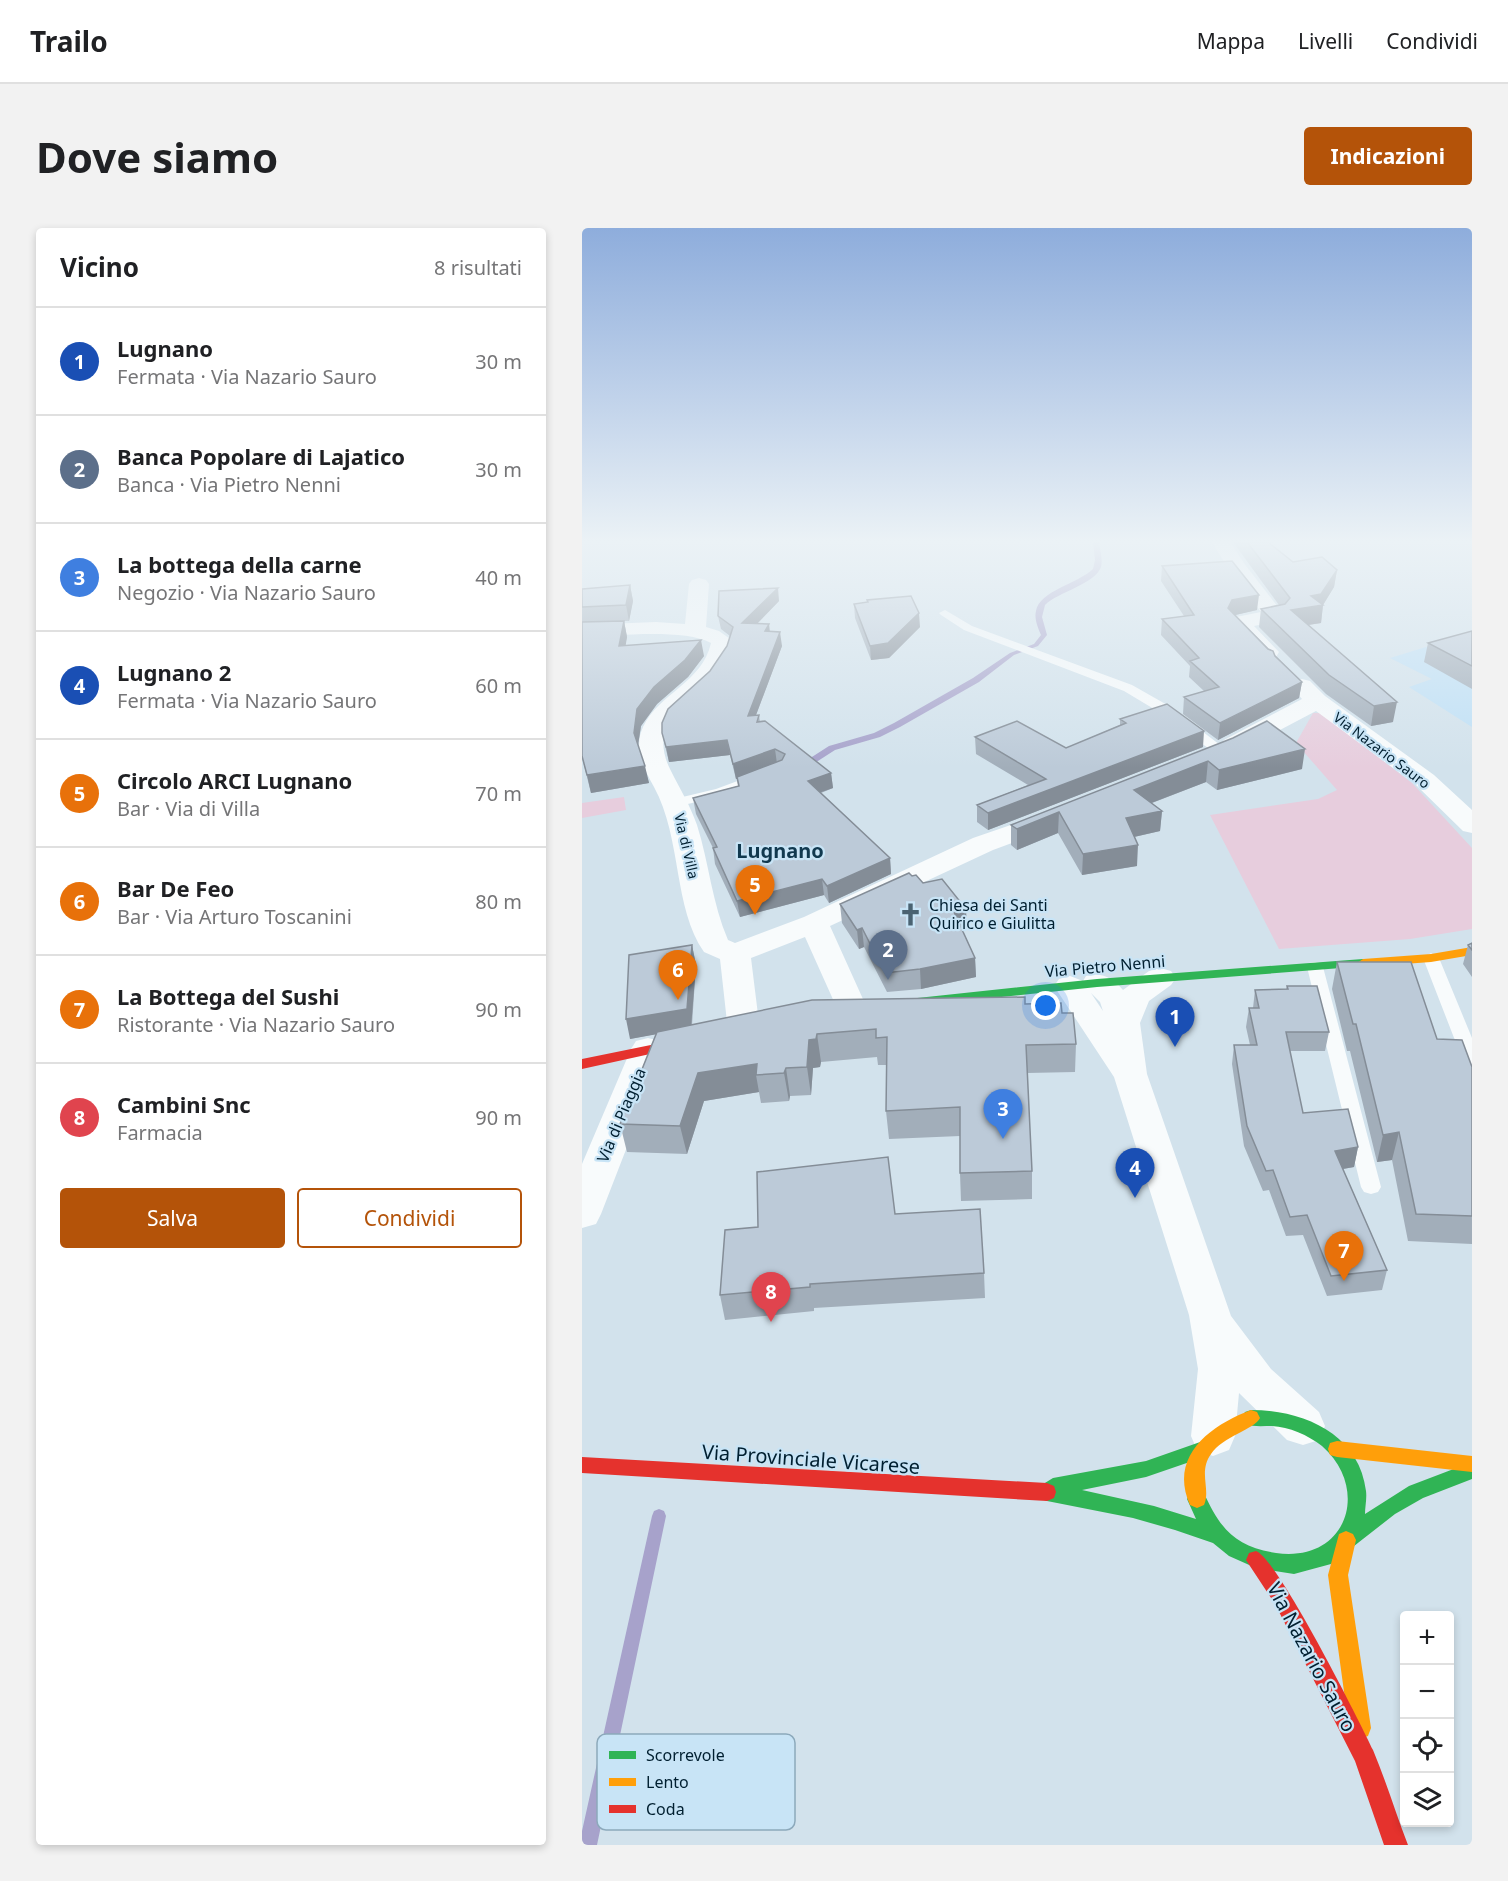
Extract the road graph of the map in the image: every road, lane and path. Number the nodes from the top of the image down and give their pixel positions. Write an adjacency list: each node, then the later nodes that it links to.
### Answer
1 (696, 617): 4 (street)
2 (952, 617): 7 (lane)
3 (1266, 617): 6 (street, Via Nazario Sauro)
4 (695, 630): 5 (street, Via di Villa); 10 (street, Via di Villa)
5 (582, 631)
6 (1317, 702): 7 (street); 12 (street, Via Nazario Sauro)
7 (1221, 751): 8 (street)
8 (1189, 764)
9 (768, 773): 10 (lane)
10 (675, 803): 15 (street, Via di Villa)
11 (1080, 808): 13 (street)
12 (1472, 825)
13 (814, 923): 15 (street); 21 (street)
14 (1472, 951): 16 (main road, Via Pietro Nenni)
15 (735, 954): 23 (street)
16 (1431, 958): 17 (main road, Via Pietro Nenni); 26 (lane)
17 (1315, 967): 18 (main road, Via Pietro Nenni); 29 (lane)
18 (1160, 978): 19 (main road, Via Pietro Nenni); 22 (street)
19 (1084, 984): 20 (main road, Via Pietro Nenni); 22 (street); 28 (street)
20 (891, 1004)
21 (850, 1009)
22 (1124, 1023): 28 (street)
23 (744, 1031)
24 (712, 1037): 25 (main road)
25 (648, 1049): 27 (main road); 30 (street, Via di Piaggia)
26 (1472, 1062)
27 (582, 1064)
28 (1130, 1074): 31 (street)
29 (1371, 1187)
30 (582, 1214)
31 (1210, 1315): 32 (street); 33 (street)
32 (1320, 1437): 33 (main road); 34 (main road); 39 (main road)
33 (1208, 1442): 37 (main road, Via Provinciale Vicarese); 38 (main road)
34 (1472, 1464)
35 (582, 1465): 37 (main road, Via Provinciale Vicarese)
36 (1472, 1470): 39 (main road)
37 (1037, 1490): 38 (main road, Via Provinciale Vicarese)
38 (1217, 1536): 40 (main road)
39 (1346, 1540): 40 (main road); 41 (main road, Via Nazario Sauro)
40 (1256, 1560): 41 (main road, Via Nazario Sauro)
41 (1364, 1756): 42 (main road, Via Nazario Sauro)
42 (1396, 1845)

